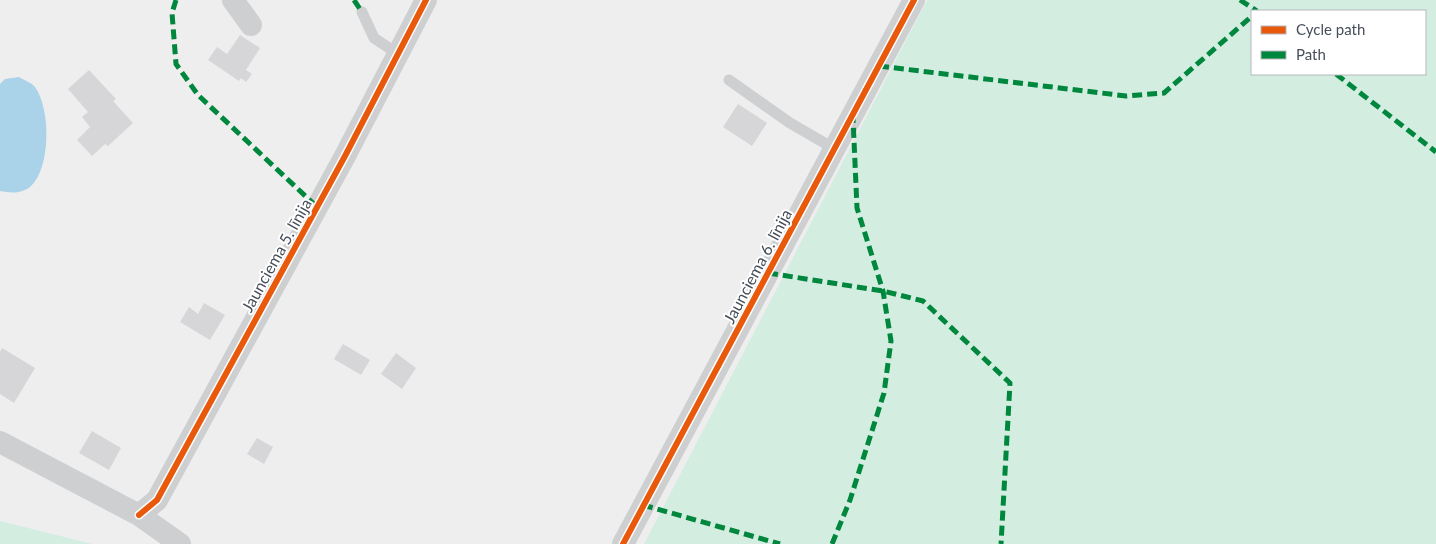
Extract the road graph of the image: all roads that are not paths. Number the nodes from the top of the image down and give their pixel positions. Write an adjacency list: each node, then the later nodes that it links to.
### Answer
1 (233, 0): 5 (street)
2 (426, 0): 6 (street, Jaunciema 5. līnija)
3 (914, 0): 8 (street, Jaunciema 6. līnija)
4 (362, 12): 6 (lane)
5 (252, 25)
6 (398, 54): 10 (street, Jaunciema 5. līnija)
7 (729, 80): 8 (lane)
8 (835, 149): 12 (street, Jaunciema 6. līnija)
9 (0, 442): 10 (street)
10 (139, 516): 11 (street)
11 (180, 544)
12 (623, 544)

